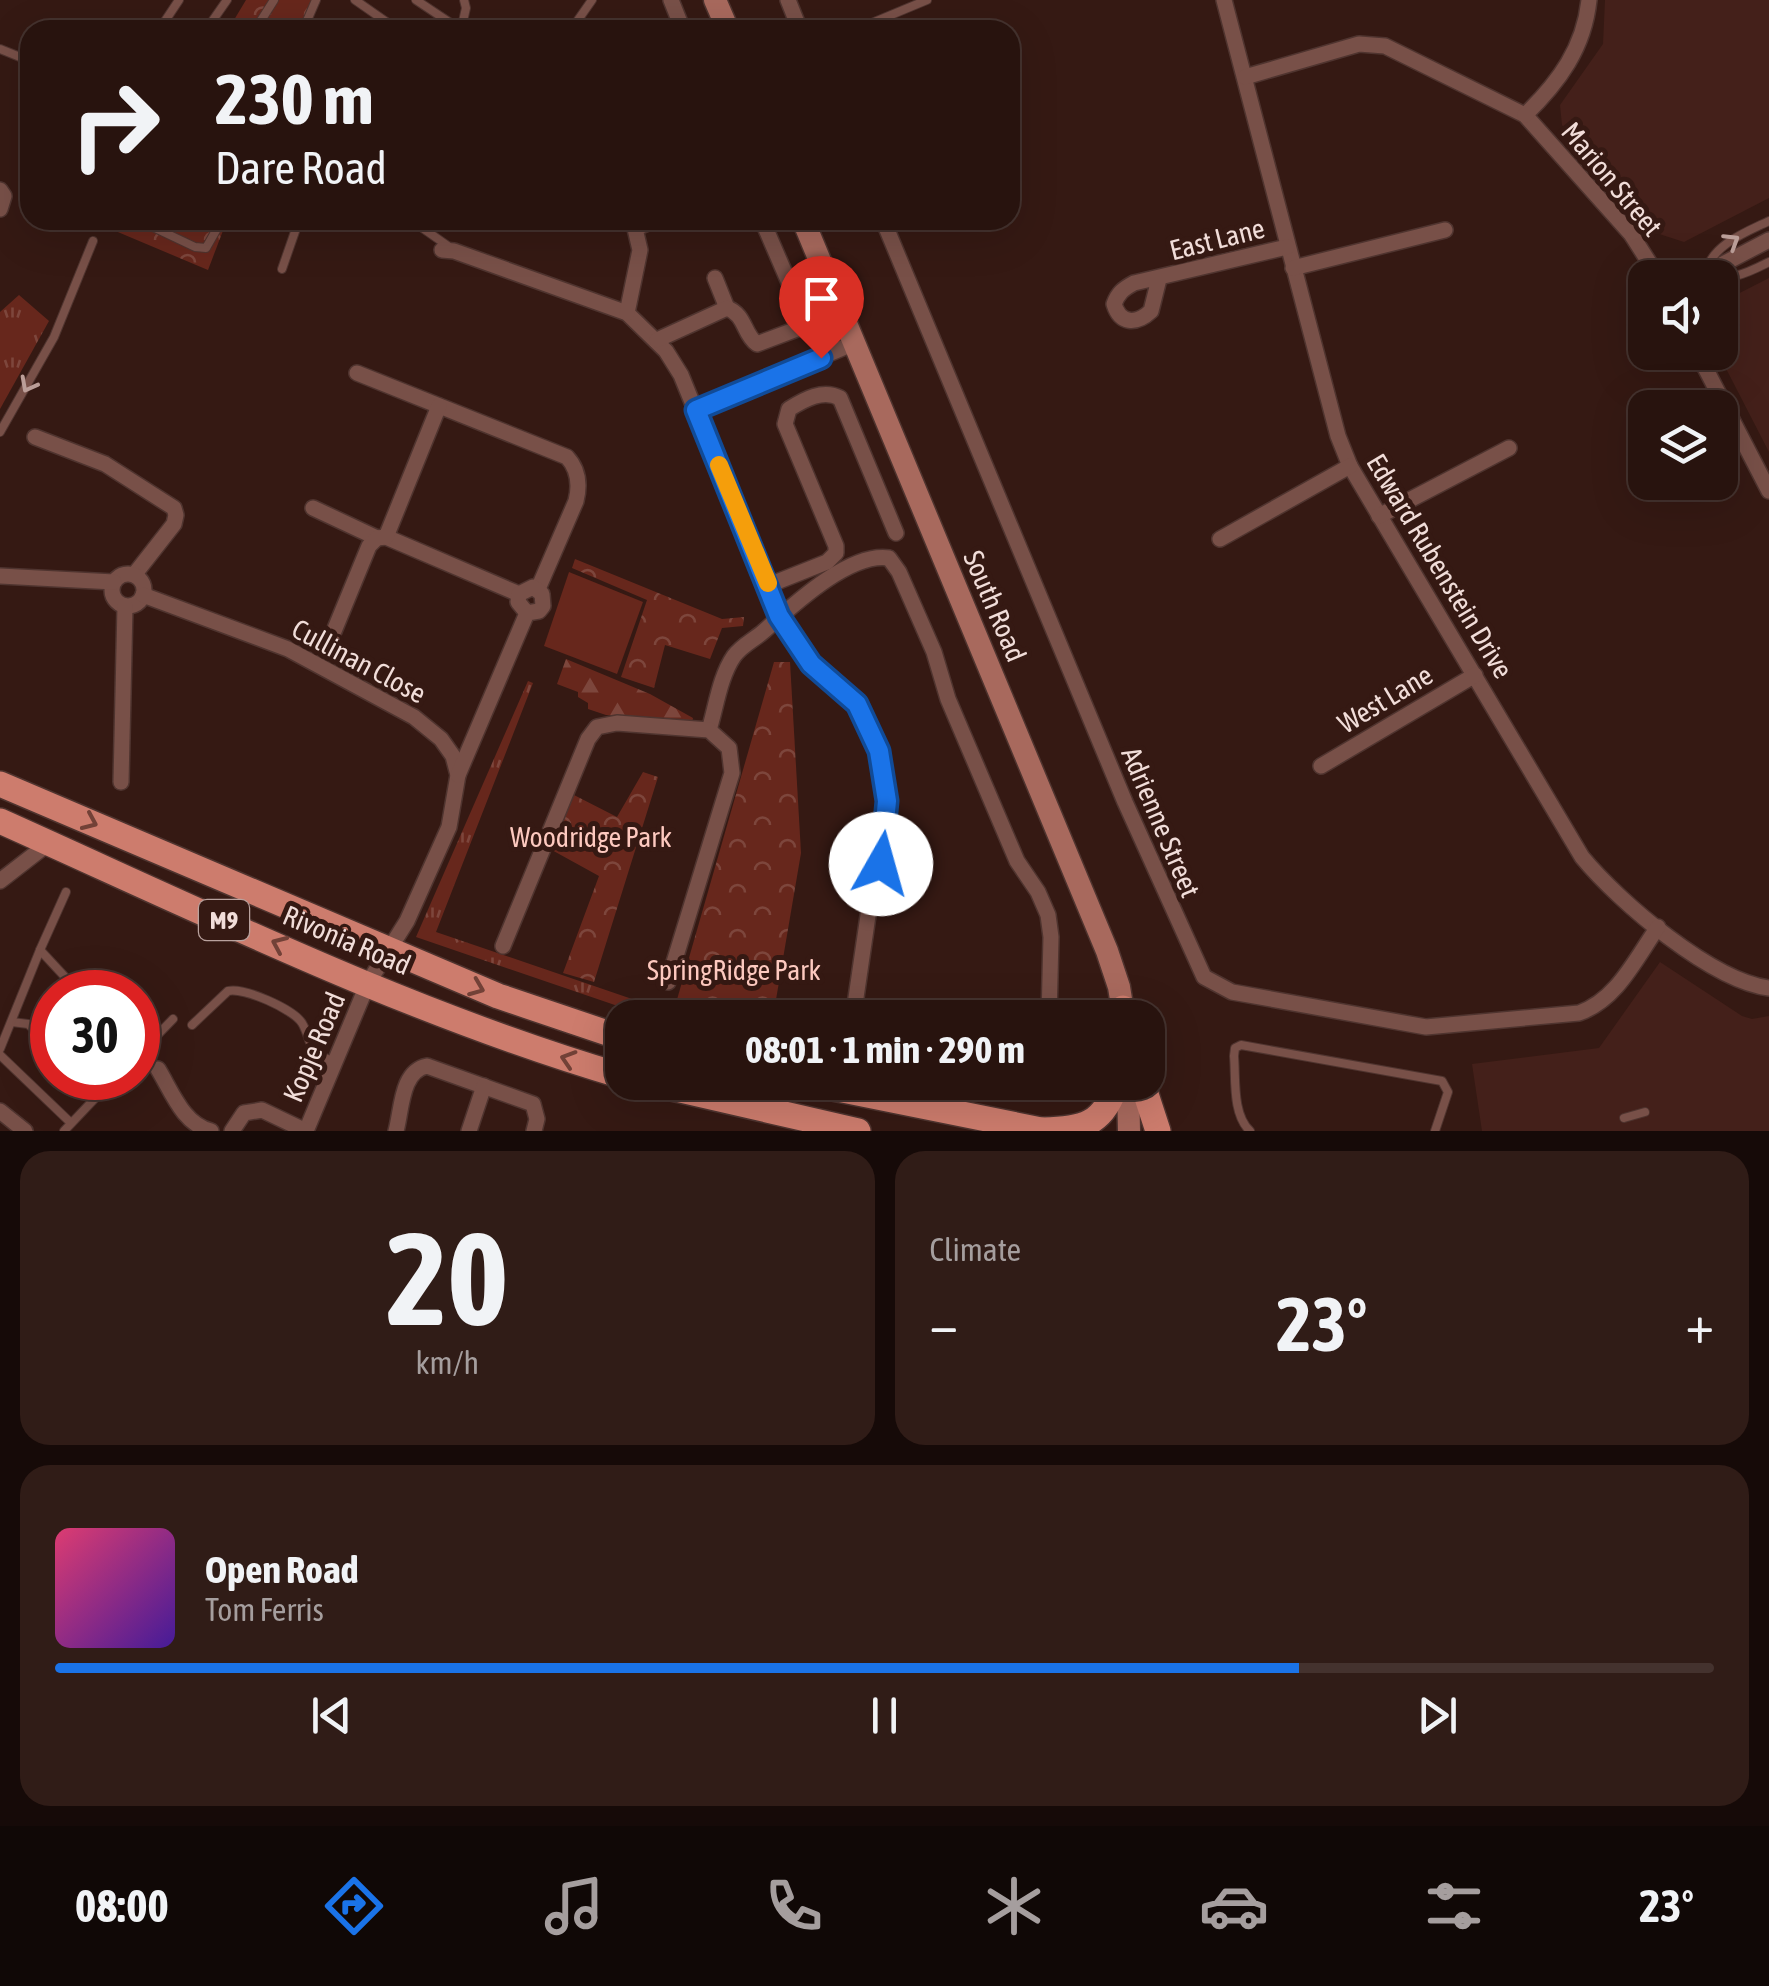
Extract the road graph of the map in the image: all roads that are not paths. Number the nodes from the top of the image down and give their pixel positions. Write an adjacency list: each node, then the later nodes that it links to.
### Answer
1 (210, 0): 7 (lane)
2 (355, 0): 8 (lane)
3 (416, 0): 9 (lane)
4 (927, 0): 10 (lane)
5 (1224, 0): 11 (street, Edward Rubenstein Drive)
6 (1589, 0): 12 (street)
7 (225, 4)
8 (384, 20)
9 (446, 20)
10 (879, 20)
11 (1245, 76): 12 (street); 28 (street, Edward Rubenstein Drive)
12 (1525, 115): 30 (street, Marion Street)
13 (0, 190): 14 (street)
14 (0, 209)
15 (1769, 221): 31 (lane, one-way to 15)
16 (165, 230): 25 (lane)
17 (216, 230): 25 (lane)
18 (296, 230): 35 (lane)
19 (422, 230): 29 (lane)
20 (636, 230): 40 (street)
21 (766, 230): 39 (street)
22 (807, 230): 42 (street, South Road)
23 (887, 230): 79 (street, Adrienne Street)
24 (1445, 230): 34 (street)
25 (170, 232)
26 (1769, 240): 32 (street)
27 (93, 241): 47 (lane, one-way to 47)
28 (1287, 247): 34 (street, Edward Rubenstein Drive); 38 (street, East Lane)
29 (448, 251): 40 (street)
30 (1647, 260)
31 (1709, 260)
32 (1730, 260)
33 (1769, 262): 36 (lane)
34 (1293, 268): 50 (street, Edward Rubenstein Drive)
35 (282, 269)
36 (1738, 276)
37 (715, 278): 39 (street)
38 (1159, 280)
39 (727, 308): 41 (street)
40 (627, 313): 41 (street)
41 (657, 340): 46 (street)
42 (852, 344): 46 (street); 89 (street, South Road)
43 (1707, 370): 51 (street)
44 (356, 373): 45 (street)
45 (439, 406): 55 (street); 61 (street)
46 (696, 410): 60 (street)
47 (0, 432)
48 (35, 438): 57 (street)
49 (1509, 448): 53 (street)
50 (1350, 466): 53 (street, Edward Rubenstein Drive); 56 (street)
51 (1769, 492)
52 (313, 508): 55 (street)
53 (1379, 516): 68 (street, Edward Rubenstein Drive)
54 (896, 533): 60 (street)
55 (382, 538): 62 (street); 67 (street)
56 (1220, 540)
57 (134, 575): 59 (street); 63 (street)
58 (0, 576): 59 (street)
59 (114, 582): 64 (street)
60 (769, 585): 66 (street)
61 (538, 589): 62 (street); 65 (street)
62 (520, 594): 65 (street)
63 (144, 595): 64 (street); 71 (street, Cullinan Close)
64 (125, 606): 72 (street)
65 (527, 613): 71 (street)
66 (779, 616): 69 (street); 87 (street); 88 (street)
67 (332, 636)
68 (1475, 675): 70 (street, West Lane); 79 (street, Edward Rubenstein Drive)
69 (708, 730): 80 (street); 84 (street)
70 (1321, 766)
71 (458, 775): 82 (street)
72 (122, 782)
73 (0, 784): 82 (main road, Rivonia Road / M9, one-way to 82)
74 (0, 820): 75 (main road, Rivonia Road / M9)
75 (50, 843): 77 (street); 85 (main road, Rivonia Road / M9, one-way to 75)
76 (0, 861): 77 (street)
77 (6, 877)
78 (66, 892): 81 (lane)
79 (1658, 927): 86 (street, Edward Rubenstein Drive)
80 (503, 946)
81 (40, 950): 83 (lane); 91 (lane)
82 (387, 951): 85 (street, Kopje Road); 95 (main road, Rivonia Road / M9, one-way to 95)
83 (59, 970)
84 (668, 982)
85 (368, 983): 97 (street, Kopje Road); 98 (main road, Rivonia Road / M9, one-way to 85)
86 (1769, 988)
87 (856, 1000)
88 (1049, 1000)
89 (1120, 1000)
90 (173, 1019): 94 (lane)
91 (12, 1022): 93 (lane); 96 (lane)
92 (192, 1025): 97 (lane)
93 (30, 1026)
94 (160, 1032)
95 (605, 1032)
96 (0, 1052): 110 (lane)
97 (335, 1062): 116 (street, Kopje Road)
98 (605, 1070)
99 (160, 1071): 114 (street)
100 (484, 1086): 117 (street); 118 (street); 119 (street)
101 (94, 1100): 110 (lane)
102 (712, 1100): 111 (main road)
103 (892, 1100): 121 (main road)
104 (1109, 1100): 121 (main road)
105 (1128, 1100): 122 (street)
106 (1148, 1100): 123 (main road)
107 (0, 1111): 112 (street)
108 (1645, 1112): 109 (lane)
109 (1624, 1118)
110 (72, 1123): 113 (lane)
111 (799, 1124): 120 (main road)
112 (25, 1131)
113 (64, 1131)
114 (211, 1131)
115 (232, 1131): 116 (street)
116 (306, 1131)
117 (396, 1131)
118 (469, 1131)
119 (534, 1131)
120 (858, 1131)
121 (1044, 1131)
122 (1129, 1131)
123 (1158, 1131)
124 (1250, 1131): 125 (lane)
125 (1435, 1131)

